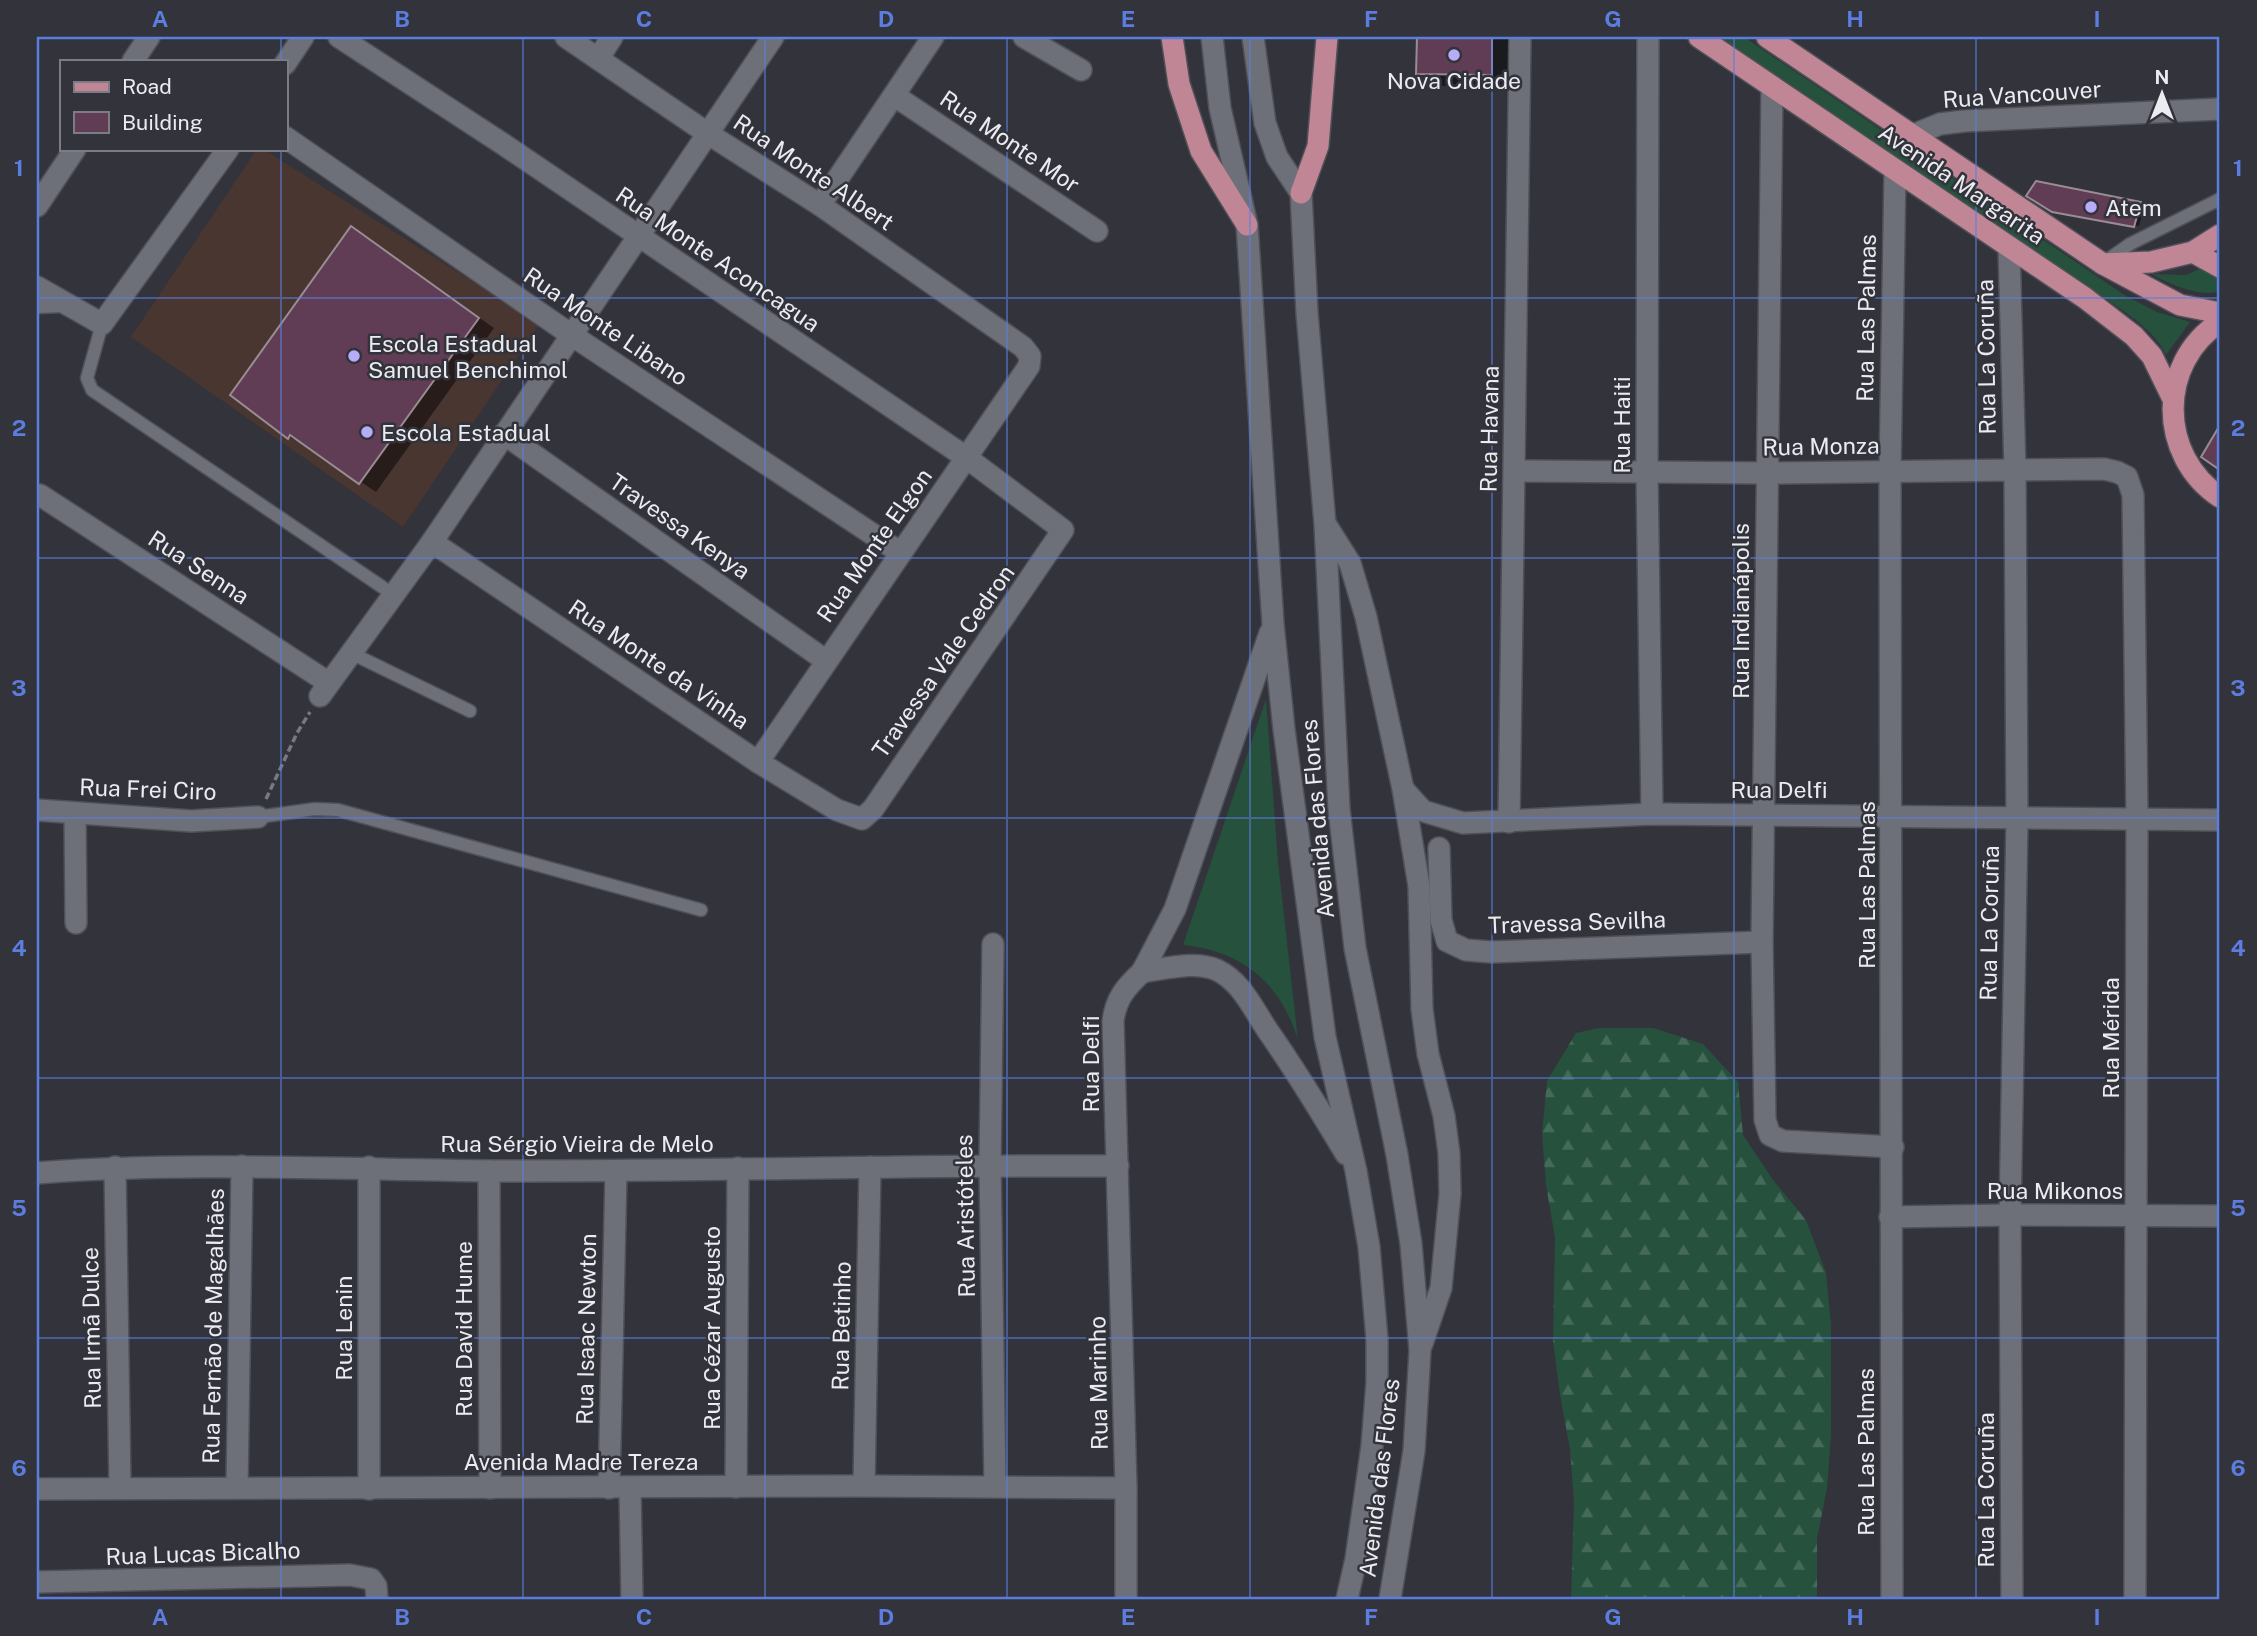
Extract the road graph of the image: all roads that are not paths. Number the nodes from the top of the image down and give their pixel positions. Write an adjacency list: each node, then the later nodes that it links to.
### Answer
1 (149, 37): 18 (street)
2 (303, 37): 19 (street)
3 (339, 37): 37 (street, Rua Monte Aconcagua)
4 (566, 37): 17 (street, Rua Monte Albert)
5 (612, 37): 17 (street)
6 (773, 37): 24 (street)
7 (933, 37): 22 (street)
8 (1024, 37): 20 (street)
9 (1172, 37): 34 (main road)
10 (1212, 37): 34 (street, Avenida das Flores)
11 (1252, 37): 30 (street)
12 (1327, 37): 30 (main road)
13 (1520, 37): 53 (street, Rua Havana)
14 (1648, 37): 56 (street, Rua Haiti)
15 (1699, 37): 21 (main road, Avenida Margarita)
16 (1767, 37): 25 (main road, Avenida Margarita)
17 (598, 59): 24 (street, Rua Monte Albert)
18 (134, 60)
19 (287, 61)
20 (1081, 70)
21 (1772, 87): 29 (main road, Avenida Margarita); 57 (street, Rua Indianápolis)
22 (895, 96): 32 (street); 35 (street, Rua Monte Mor)
23 (2220, 109): 25 (street, Rua Vancouver)
24 (707, 133): 32 (street, Rua Monte Albert); 37 (street)
25 (1913, 135): 40 (main road, Avenida Margarita)
26 (287, 138): 48 (street, Rua Monte Libano)
27 (74, 150): 33 (street)
28 (227, 150): 47 (street)
29 (1895, 171): 38 (main road, Avenida Margarita); 54 (street, Rua Las Palmas)
30 (1301, 193): 61 (street, Avenida das Flores)
31 (2220, 198): 40 (lane)
32 (820, 205): 49 (street, Rua Monte Albert)
33 (37, 206)
34 (1247, 225): 66 (street, Avenida das Flores)
35 (1097, 231)
36 (2220, 235): 39 (main road)
37 (638, 238): 48 (street); 52 (street, Rua Monte Aconcagua)
38 (2009, 247): 50 (main road, Avenida Margarita); 55 (street, Rua La Coruña)
39 (2193, 252): 40 (main road); 41 (main road)
40 (2103, 264): 45 (main road, Avenida Margarita)
41 (2220, 267)
42 (37, 287): 43 (street)
43 (70, 306): 44 (lane); 47 (street)
44 (37, 307)
45 (2220, 313)
46 (2220, 322): 50 (main road)
47 (102, 324): 65 (lane)
48 (570, 334): 51 (street); 64 (street, Rua Monte Libano)
49 (1030, 356): 52 (street, Rua Monte Elgon)
50 (2172, 397): 60 (main road)
51 (503, 434): 63 (street); 68 (street, Travessa Kenya)
52 (967, 458): 62 (street, Rua Monte Aconcagua); 64 (street, Rua Monte Elgon)
53 (1515, 471): 56 (street, Rua Monza); 82 (street, Rua Havana)
54 (1890, 471): 55 (street, Rua Monza); 57 (street, Rua Monza); 76 (street, Rua Las Palmas)
55 (2015, 471): 58 (street, Rua Monza); 80 (street, Rua La Coruña)
56 (1647, 472): 57 (street, Rua Monza); 74 (street, Rua Haiti)
57 (1768, 473): 75 (street, Rua Indianápolis)
58 (2127, 477): 79 (street, Rua Mérida)
59 (40, 495): 67 (street, Rua Senna)
60 (2216, 497)
61 (1325, 524): 71 (street); 107 (street, Avenida das Flores)
62 (1063, 530): 78 (street, Travessa Vale Cedron)
63 (432, 542): 65 (street); 70 (street, Rua Monte da Vinha)
64 (901, 553): 68 (street, Rua Monte Elgon)
65 (394, 595): 67 (street)
66 (1273, 624): 90 (street, Rua Delfi); 101 (street, Avenida das Flores)
67 (351, 653): 69 (lane)
68 (825, 660): 70 (street, Rua Monte Elgon)
69 (470, 711)
70 (758, 762): 78 (street, Rua Monte da Vinha)
71 (1403, 789): 83 (street, Rua Delfi); 85 (street)
72 (37, 810): 73 (street, Rua Frei Ciro)
73 (75, 813): 77 (street, Rua Frei Ciro); 87 (street)
74 (1652, 814): 75 (street, Rua Delfi); 82 (street, Rua Delfi)
75 (1765, 815): 76 (street, Rua Delfi); 88 (street, Rua Indianápolis)
76 (1892, 816): 80 (street, Rua Delfi); 91 (street, Rua Las Palmas)
77 (258, 817): 86 (lane)
78 (862, 819)
79 (2137, 819): 80 (street, Rua Delfi); 81 (street, Rua Delfi); 106 (street, Rua Mérida)
80 (2017, 820): 103 (street, Rua La Coruña)
81 (2220, 820)
82 (1509, 822): 83 (street, Rua Delfi)
83 (1463, 823): 84 (street)
84 (1439, 848): 85 (street); 88 (street, Travessa Sevilha)
85 (1419, 886): 107 (street)
86 (701, 910)
87 (76, 923)
88 (1762, 942): 91 (street, Rua Indianápolis)
89 (993, 944): 93 (street, Rua Aristóteles)
90 (1142, 972): 94 (street, Rua Delfi); 101 (street)
91 (1893, 1147): 105 (street, Rua Las Palmas)
92 (242, 1166): 95 (street, Rua Sérgio Vieira de Melo); 96 (street, Rua Sérgio Vieira de Melo); 112 (street, Rua Fernão de Magalhães)
93 (989, 1166): 94 (street, Rua Sérgio Vieira de Melo); 97 (street, Rua Sérgio Vieira de Melo); 109 (street, Rua Aristóteles)
94 (1118, 1166): 115 (street, Rua Marinho)
95 (115, 1167): 102 (street, Rua Sérgio Vieira de Melo); 111 (street, Rua Irmã Dulce)
96 (369, 1167): 99 (street, Rua Sérgio Vieira de Melo); 117 (street, Rua Lenin)
97 (870, 1167): 98 (street, Rua Sérgio Vieira de Melo); 108 (street, Rua Betinho)
98 (738, 1168): 100 (street, Rua Sérgio Vieira de Melo); 110 (street, Rua Cézar Augusto)
99 (489, 1171): 100 (street, Rua Sérgio Vieira de Melo); 113 (street, Rua David Hume)
100 (616, 1171): 114 (street, Rua Isaac Newton)
101 (1356, 1171): 124 (street, Avenida das Flores)
102 (37, 1173)
103 (2010, 1215): 105 (street, Rua Mikonos); 106 (street, Rua Mikonos); 127 (street, Rua La Coruña)
104 (2220, 1216): 106 (street, Rua Mikonos)
105 (1890, 1217): 126 (street, Rua Las Palmas)
106 (2136, 1217): 128 (street, Rua Mérida)
107 (1420, 1350): 125 (street, Avenida das Flores)
108 (864, 1486): 109 (street, Avenida Madre Tereza); 110 (street, Avenida Madre Tereza)
109 (995, 1486): 115 (street, Avenida Madre Tereza)
110 (736, 1487): 114 (street, Avenida Madre Tereza)
111 (120, 1488): 112 (street, Avenida Madre Tereza); 116 (street, Avenida Madre Tereza)
112 (237, 1488): 117 (street, Avenida Madre Tereza)
113 (490, 1488): 114 (street, Avenida Madre Tereza); 117 (street, Avenida Madre Tereza)
114 (619, 1488): 122 (street, Rua Isaac Newton)
115 (1126, 1488): 123 (street, Rua Marinho)
116 (37, 1489)
117 (369, 1489)
118 (37, 1582): 120 (street, Rua Lucas Bicalho)
119 (218, 1589): 120 (street, Rua Lucas Bicalho); 121 (street, Rua Lucas Bicalho)
120 (62, 1591)
121 (377, 1599)
122 (632, 1599)
123 (1126, 1599)
124 (1347, 1599)
125 (1390, 1599)
126 (1892, 1599)
127 (2012, 1599)
128 (2135, 1599)

